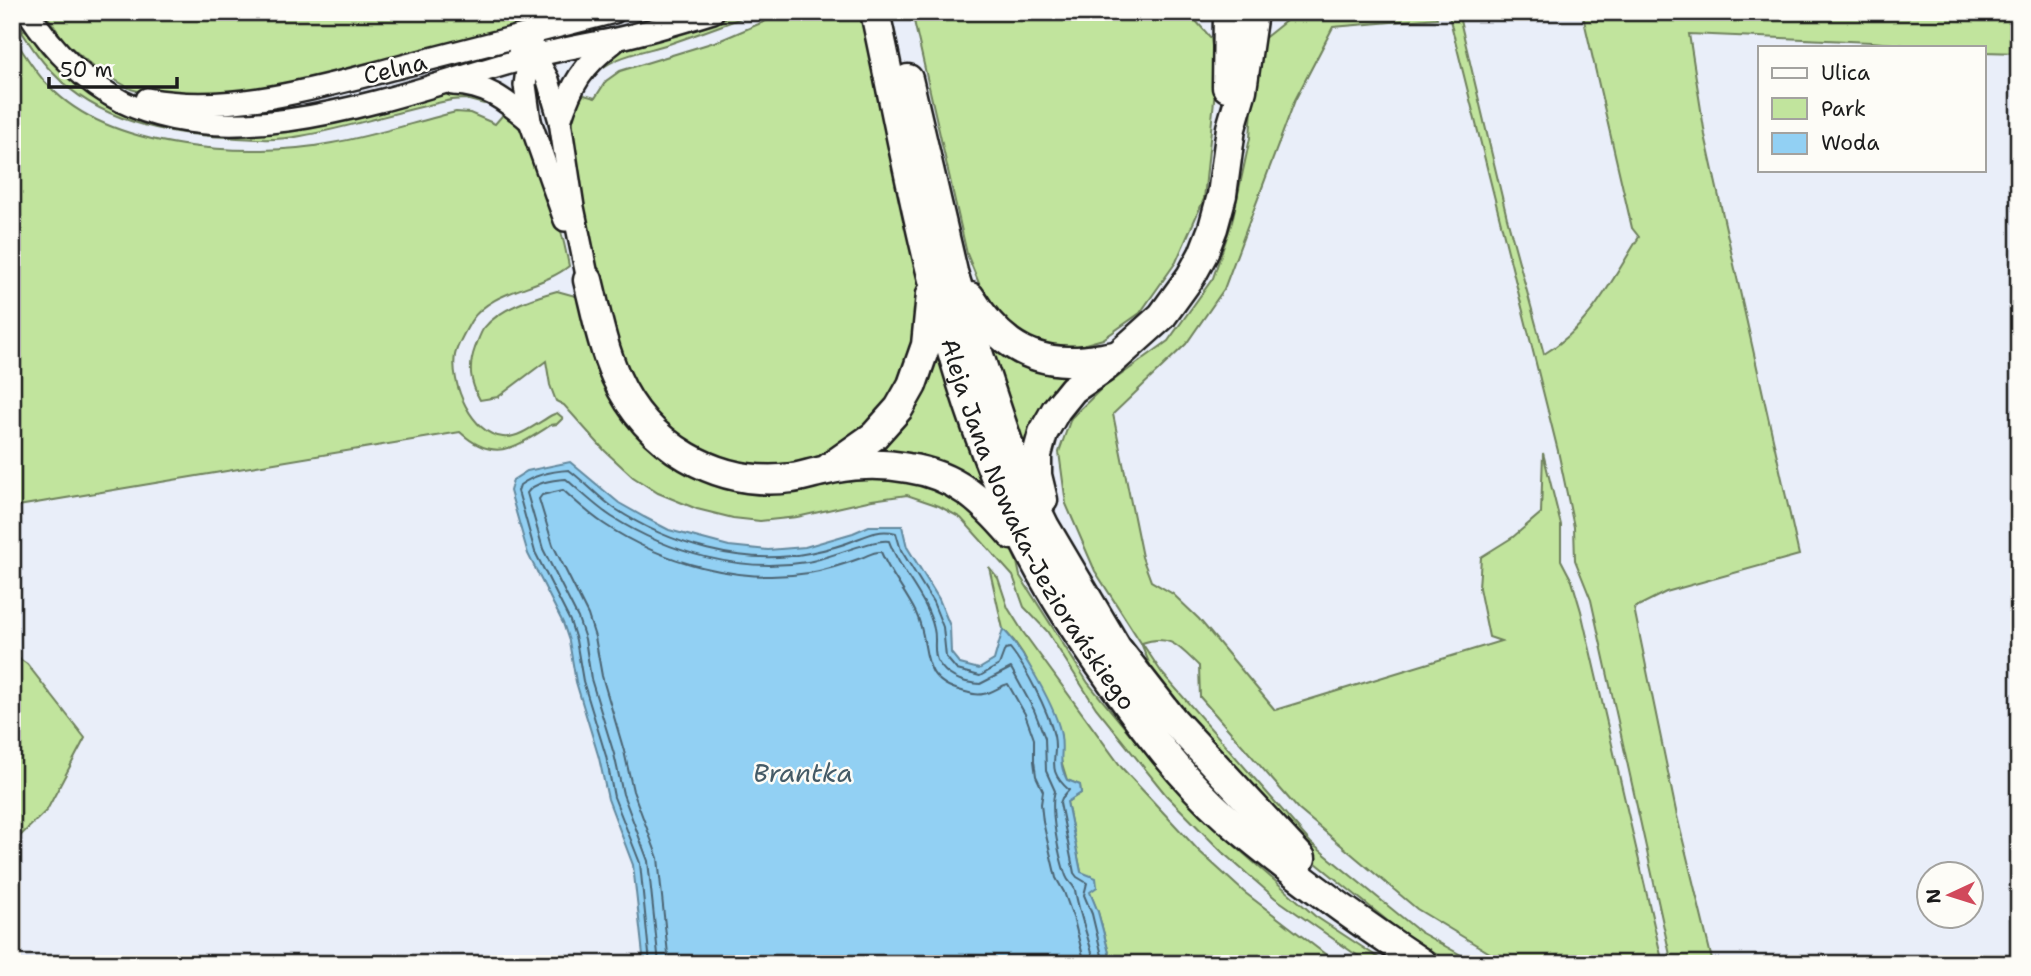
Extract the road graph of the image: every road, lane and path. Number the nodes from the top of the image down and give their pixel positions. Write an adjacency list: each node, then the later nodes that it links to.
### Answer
1 (614, 12): 8 (street, Celna)
2 (713, 12): 9 (street, Celna)
3 (874, 12): 18 (main road, Aleja Jana Nowaka-Jeziorańskiego)
4 (892, 12): 18 (main road, Aleja Jana Nowaka-Jeziorańskiego)
5 (1228, 12): 16 (main road)
6 (1253, 12): 16 (main road)
7 (32, 19): 12 (street, Celna)
8 (567, 24): 10 (street, Celna); 11 (street)
9 (619, 38): 11 (street, Celna); 15 (street)
10 (472, 49): 11 (street); 12 (street, Celna)
11 (528, 57): 13 (street, Celna); 14 (street); 15 (street)
12 (92, 81): 13 (street, Celna)
13 (444, 84): 14 (street)
14 (530, 121): 17 (street)
15 (560, 121): 17 (street)
16 (1231, 128): 19 (main road)
17 (586, 271): 20 (main road)
18 (943, 275): 19 (main road); 20 (main road); 21 (main road, Aleja Jana Nowaka-Jeziorańskiego)
19 (1116, 356): 21 (main road)
20 (825, 470): 21 (main road)
21 (1047, 557): 22 (main road, Aleja Jana Nowaka-Jeziorańskiego)
22 (1423, 964)

